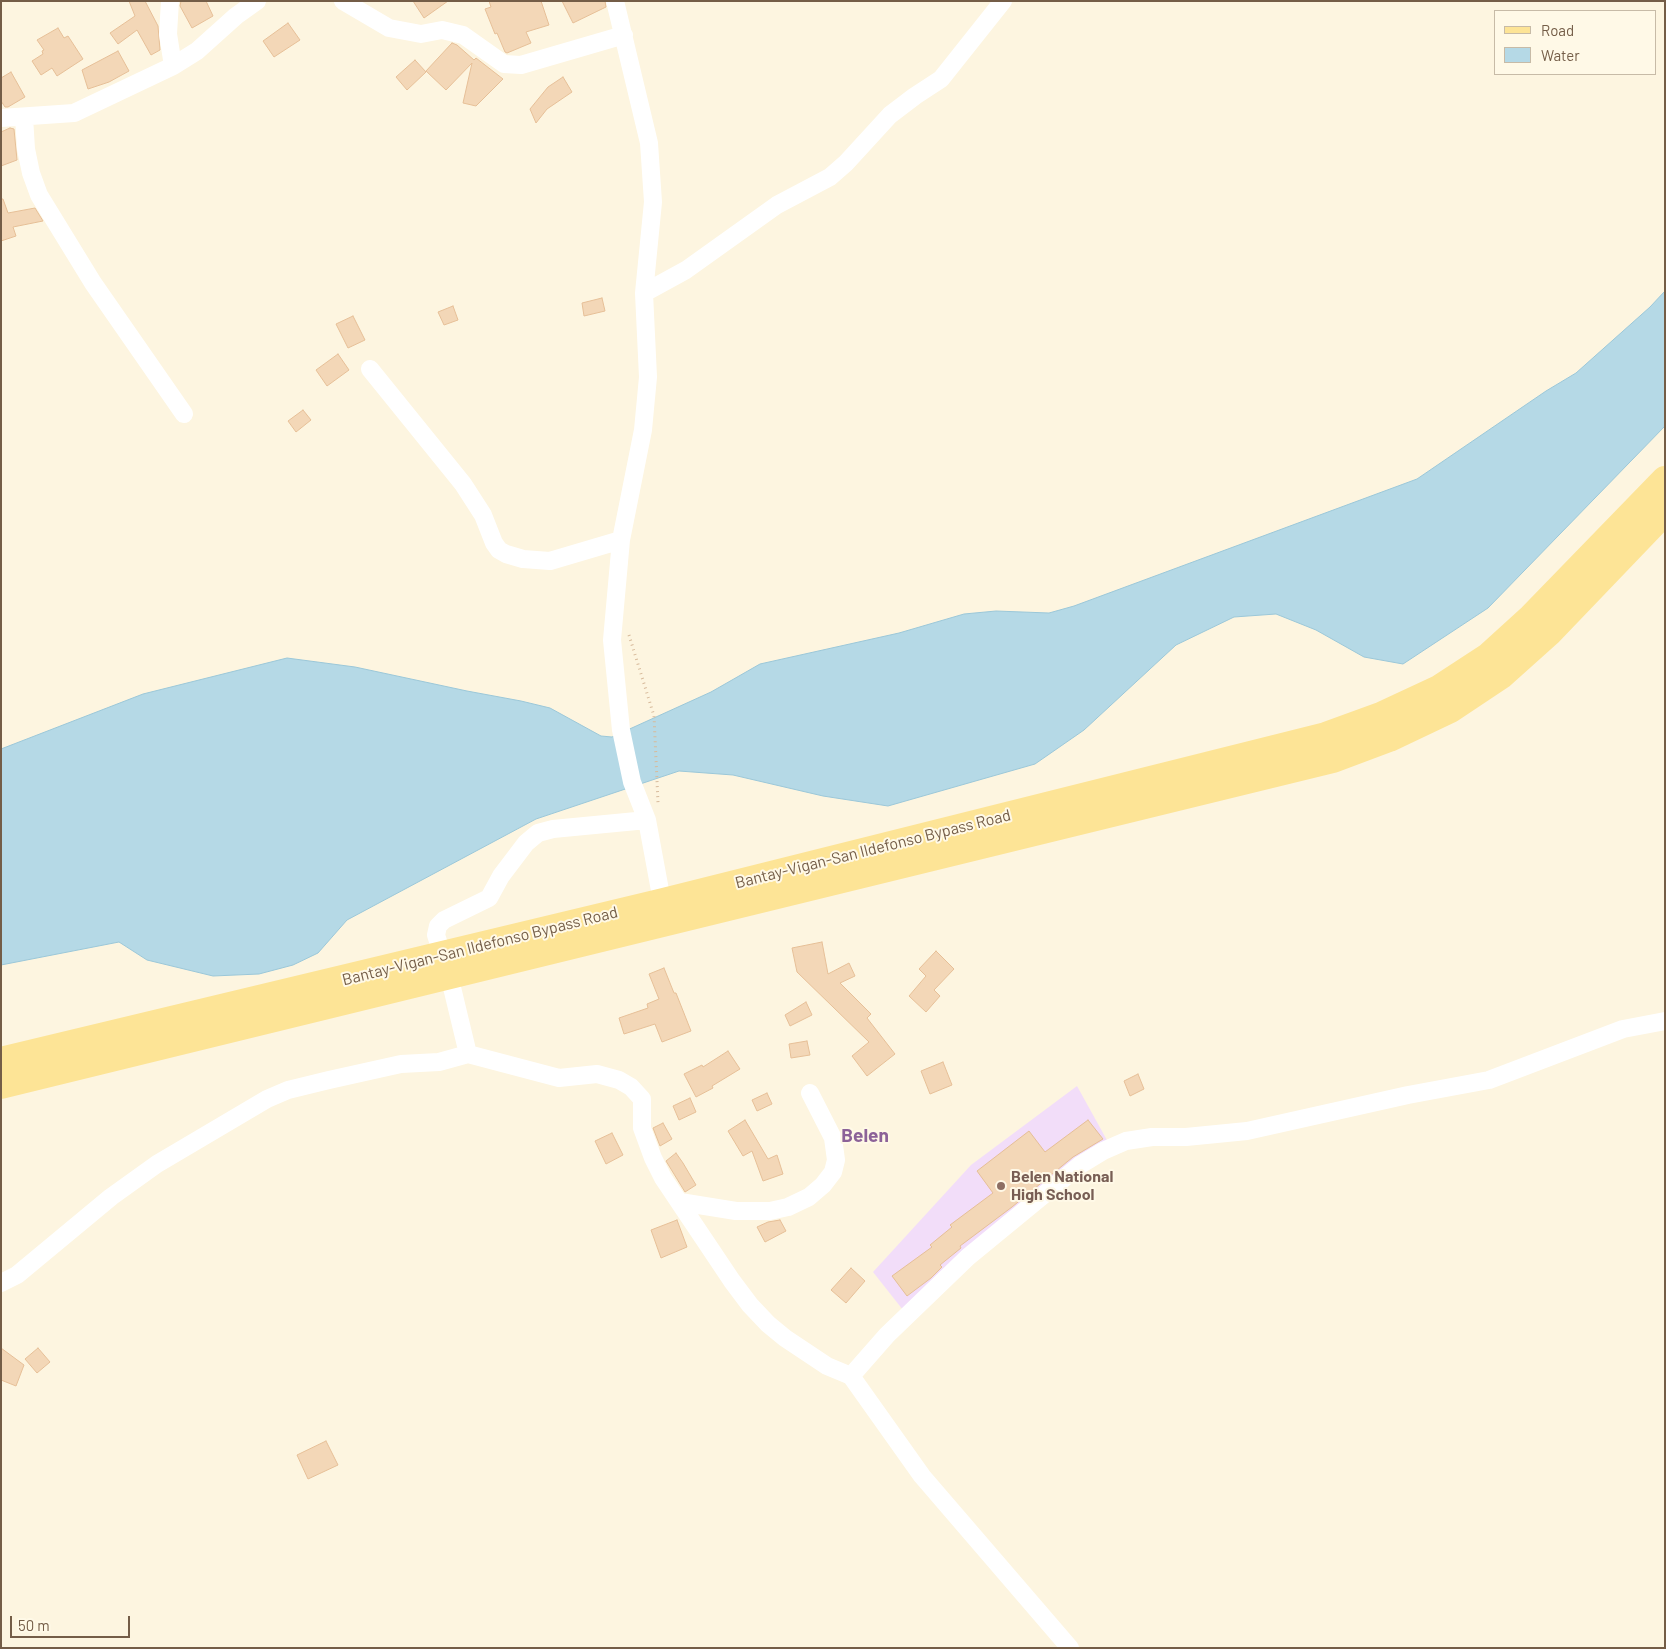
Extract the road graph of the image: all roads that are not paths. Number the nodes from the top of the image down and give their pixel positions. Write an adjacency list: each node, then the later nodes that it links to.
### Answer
1 (170, 1): 7 (street)
2 (257, 1): 7 (street)
3 (342, 1): 6 (street)
4 (615, 1): 6 (street)
5 (1003, 1): 10 (street)
6 (624, 35): 10 (street)
7 (173, 66): 8 (street)
8 (24, 117): 9 (street); 12 (street)
9 (1, 118)
10 (644, 293): 15 (street)
11 (370, 369): 15 (street)
12 (184, 414)
13 (1665, 480): 17 (main road, Bantay-Vigan-San Ildefonso Bypass Road)
14 (1665, 511): 17 (main road, Bantay-Vigan-San Ildefonso Bypass Road)
15 (621, 540): 16 (street)
16 (647, 820): 17 (street); 18 (street)
17 (664, 912): 18 (main road, Bantay-Vigan-San Ildefonso Bypass Road)
18 (446, 965): 20 (street); 21 (main road, Bantay-Vigan-San Ildefonso Bypass Road); 22 (main road, Bantay-Vigan-San Ildefonso Bypass Road)
19 (1665, 1021): 26 (street)
20 (468, 1054): 24 (street); 25 (street)
21 (1, 1061)
22 (1, 1085)
23 (810, 1093): 24 (street)
24 (680, 1202): 26 (street)
25 (1, 1283)
26 (851, 1376): 27 (street)
27 (1070, 1648)

